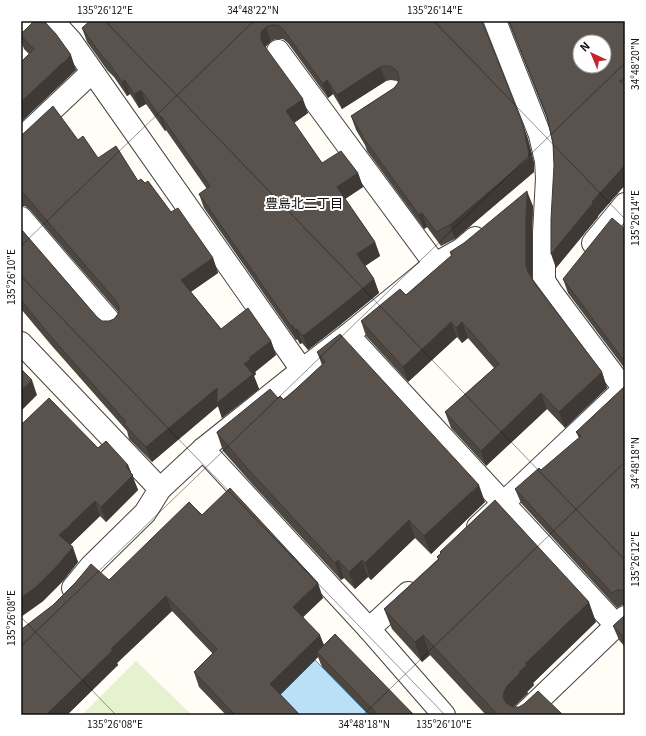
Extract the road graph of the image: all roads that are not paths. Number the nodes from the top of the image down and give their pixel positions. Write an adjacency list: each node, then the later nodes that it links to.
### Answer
1 (53, 21): 4 (street)
2 (495, 21): 10 (street)
3 (86, 26): 4 (street)
4 (71, 41): 6 (street)
5 (278, 51): 8 (street)
6 (92, 72): 9 (street); 22 (street)
7 (354, 117): 8 (street)
8 (336, 129): 16 (street)
9 (21, 139)
10 (547, 178): 11 (street); 18 (street)
11 (529, 194)
12 (625, 204): 15 (street)
13 (21, 218): 19 (street)
14 (492, 224): 16 (street)
15 (581, 257)
16 (434, 264): 20 (street)
17 (566, 275): 18 (street)
18 (552, 293): 27 (street)
19 (112, 324)
20 (348, 335): 22 (street); 27 (street)
21 (21, 343): 23 (street)
22 (302, 370): 25 (street)
23 (63, 387): 24 (street); 26 (street)
24 (47, 402)
25 (203, 449): 26 (street); 32 (street)
26 (160, 489): 30 (street)
27 (503, 504): 28 (street); 31 (street)
28 (462, 542)
29 (422, 580): 32 (street)
30 (61, 600)
31 (621, 621): 34 (street)
32 (369, 629): 33 (street)
33 (444, 715)
34 (523, 715)

